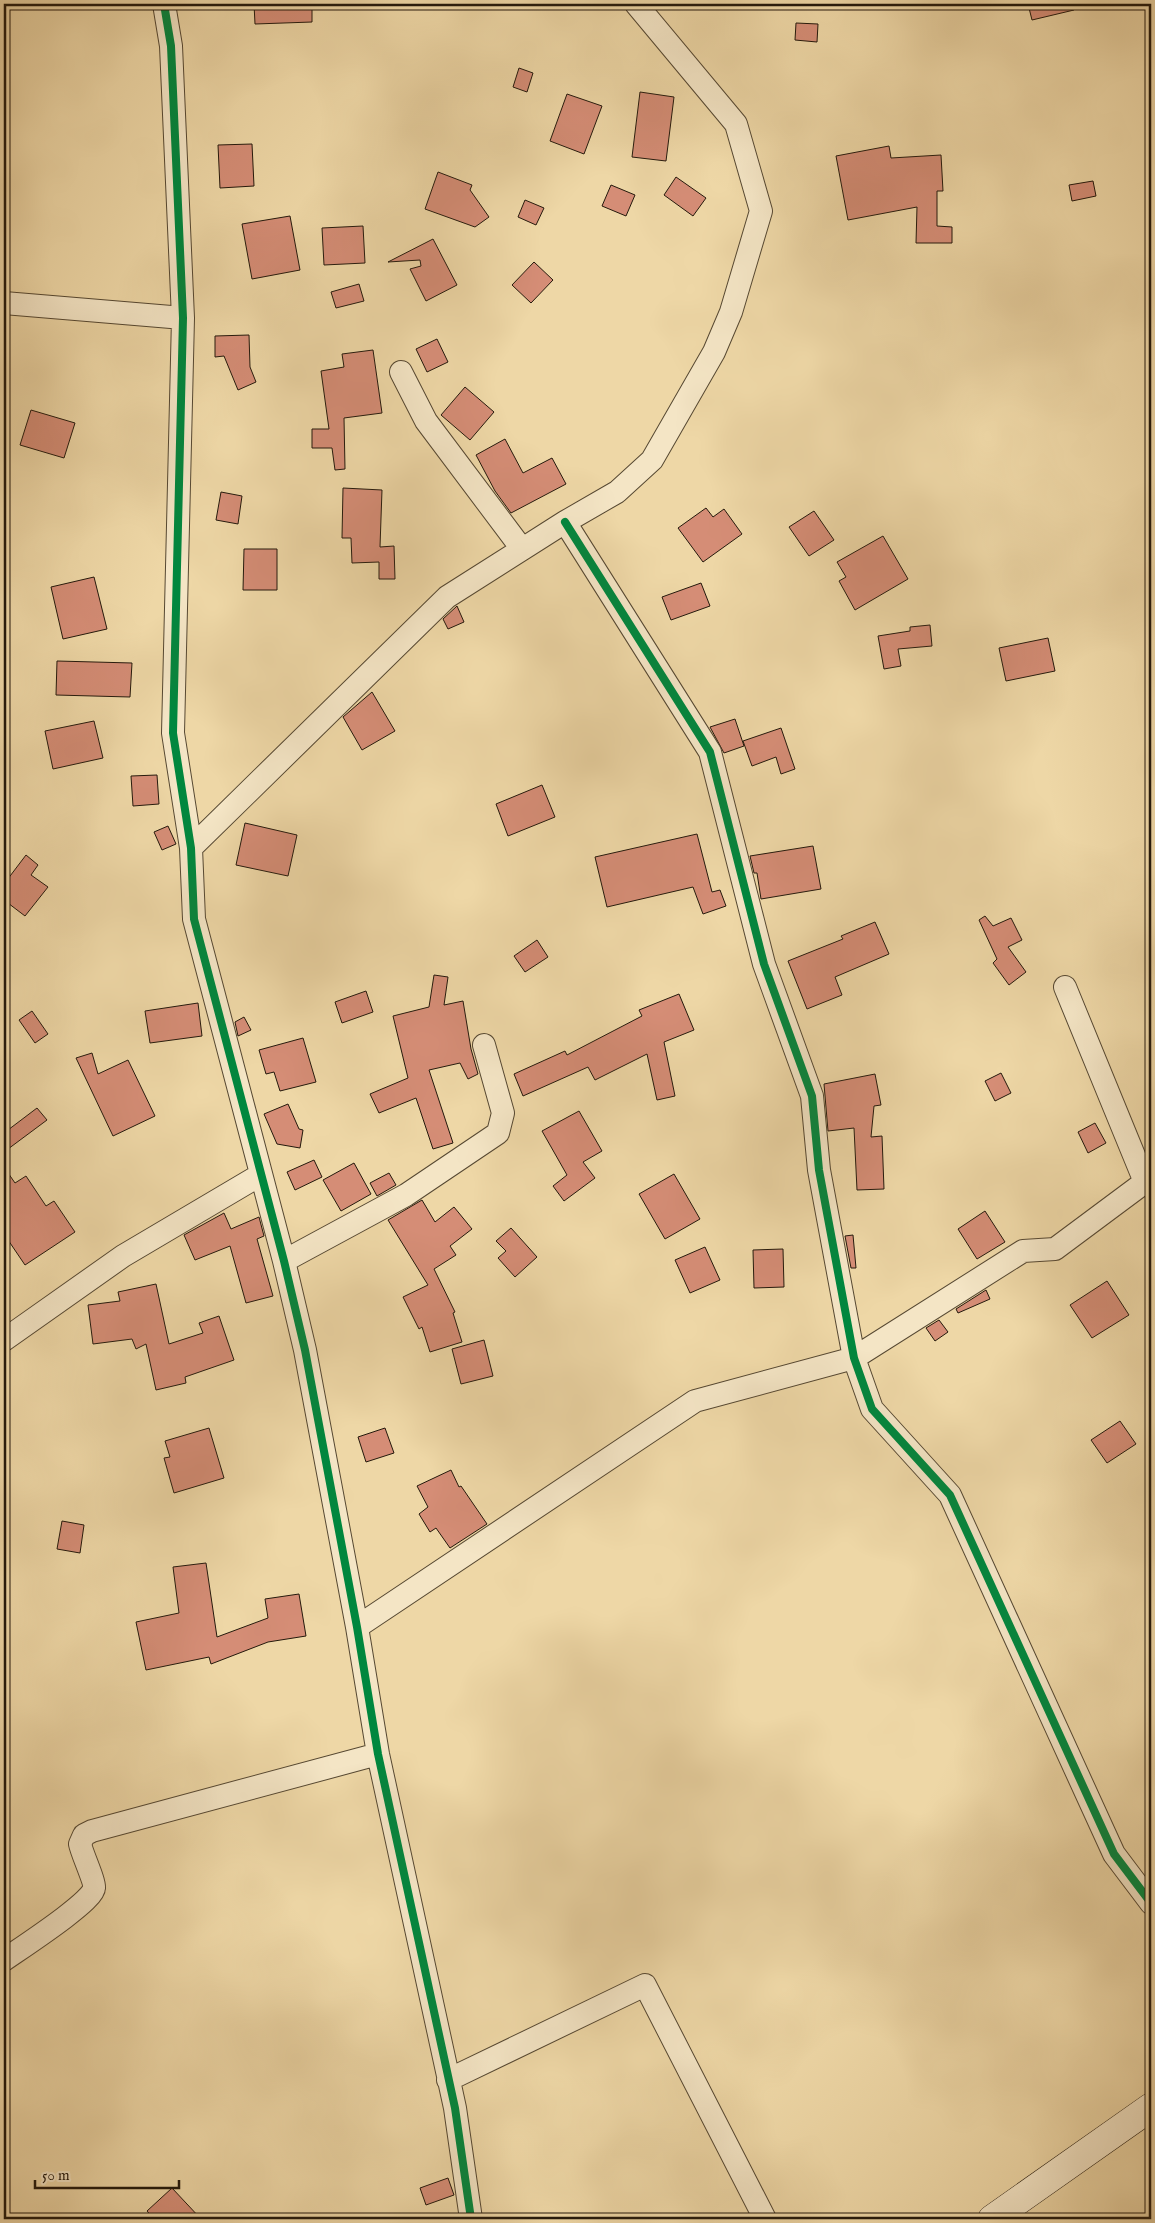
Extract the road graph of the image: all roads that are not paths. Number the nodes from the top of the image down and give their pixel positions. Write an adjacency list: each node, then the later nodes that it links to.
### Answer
1 (164, 4): 4 (street)
2 (636, 4): 6 (street)
3 (4, 303): 4 (street)
4 (183, 318): 8 (street)
5 (401, 372): 7 (street)
6 (565, 522): 7 (street); 15 (street)
7 (522, 549): 8 (street)
8 (191, 848): 11 (street)
9 (1065, 987): 12 (street)
10 (484, 1045): 13 (street)
11 (260, 1176): 13 (street); 14 (street)
12 (1148, 1188): 15 (street)
13 (284, 1261): 16 (street)
14 (4, 1340)
15 (854, 1358): 16 (street); 18 (street)
16 (357, 1627): 17 (street)
17 (378, 1754): 19 (street); 20 (street)
18 (1151, 1903)
19 (4, 1960)
20 (448, 2080): 22 (street); 23 (street)
21 (1151, 2107): 24 (main road)
22 (471, 2219)
23 (765, 2219)
24 (992, 2219)

